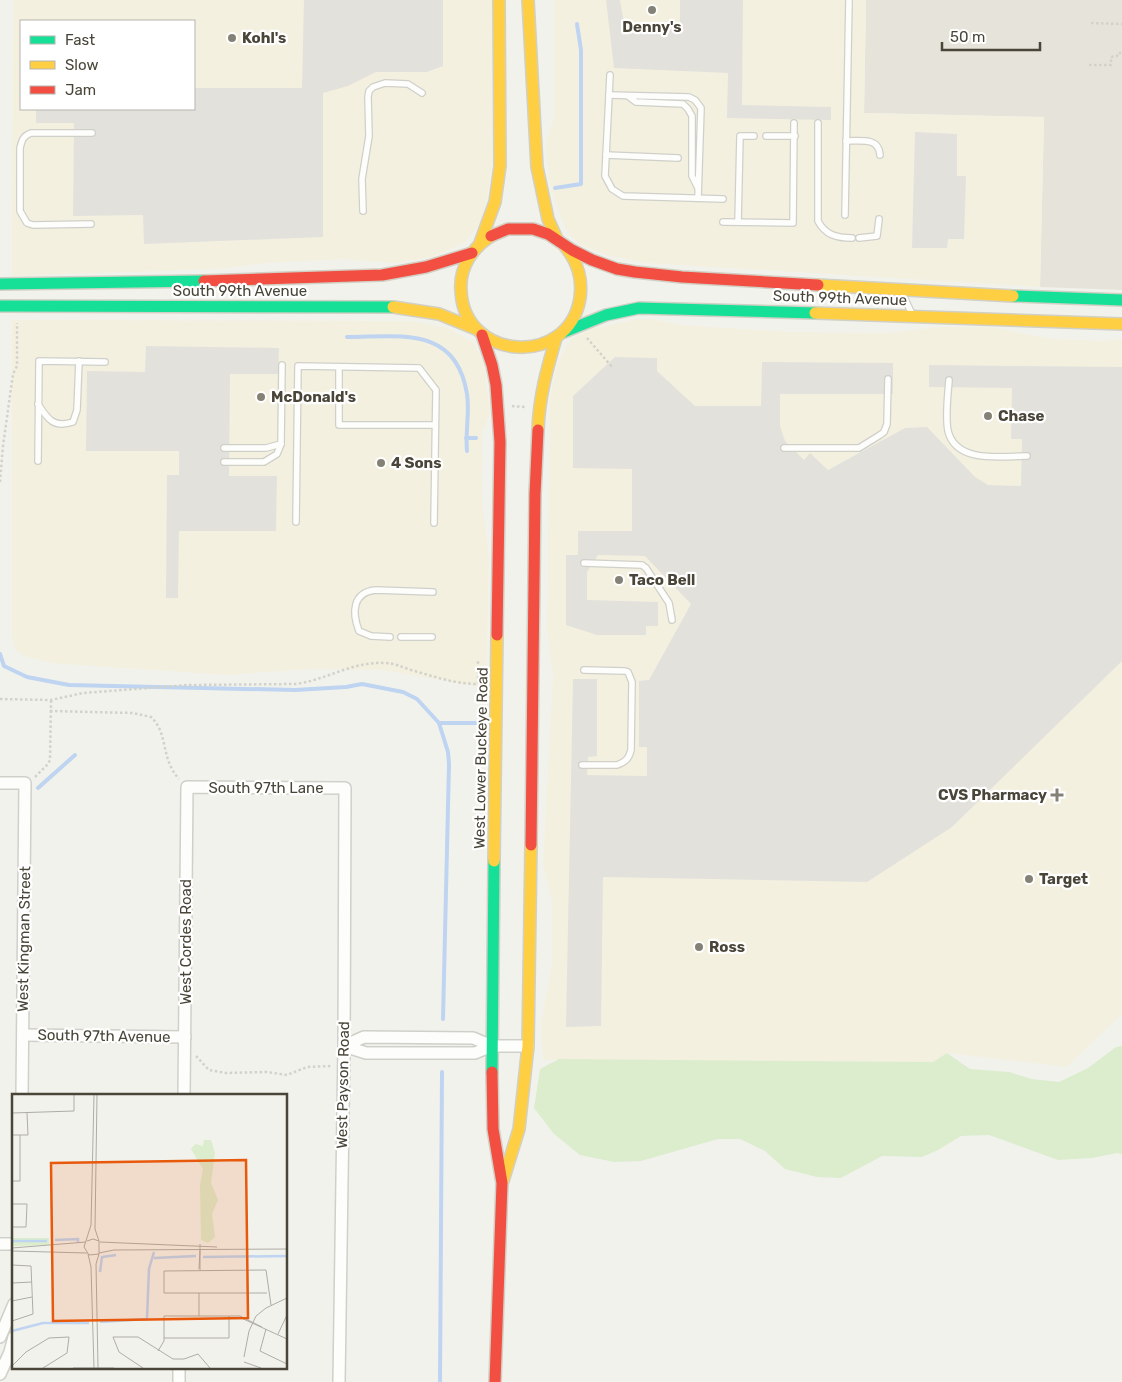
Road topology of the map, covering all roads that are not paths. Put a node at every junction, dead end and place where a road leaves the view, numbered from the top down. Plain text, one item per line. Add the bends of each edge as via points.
1 (499, 0) edge
2 (528, 0) edge
3 (849, 0) edge
4 (610, 75) dead end
5 (422, 93) dead end
6 (609, 95) junction
7 (627, 96) junction
8 (794, 123) dead end
9 (818, 123) dead end
10 (92, 133) dead end
11 (754, 136) dead end
12 (766, 136) dead end
13 (795, 136) junction
14 (846, 141) junction
15 (880, 155) dead end
16 (606, 156) junction
17 (678, 158) dead end
18 (698, 190) junction
19 (698, 198) junction
20 (723, 199) dead end
21 (363, 211) dead end
22 (845, 215) dead end
23 (879, 219) dead end
24 (723, 222) dead end
25 (738, 222) junction
26 (91, 224) dead end
27 (852, 238) dead end
28 (859, 238) dead end
29 (560, 242) junction
30 (480, 243) junction
31 (472, 253) junction
32 (0, 284) edge
33 (900, 290) junction
34 (1122, 300) edge
35 (0, 306) edge
36 (913, 316) junction
37 (1122, 324) edge
38 (479, 332) junction
39 (559, 336) junction
40 (79, 361) junction
41 (105, 362) dead end
42 (282, 365) dead end
43 (339, 367) junction
44 (888, 379) dead end
45 (949, 380) dead end
46 (38, 404) junction
47 (435, 425) junction
48 (281, 444) junction
49 (224, 448) dead end
50 (784, 448) dead end
51 (1027, 456) dead end
52 (38, 461) dead end
53 (224, 462) dead end
54 (296, 522) dead end
55 (434, 524) dead end
56 (584, 563) dead end
57 (433, 592) dead end
58 (672, 620) dead end
59 (390, 637) dead end
60 (401, 637) dead end
61 (432, 638) dead end
62 (584, 670) dead end
63 (582, 765) dead end
64 (0, 783) edge
65 (187, 788) joint
66 (345, 788) joint
67 (23, 1035) junction
68 (185, 1037) junction
69 (344, 1046) junction
70 (492, 1046) junction
71 (528, 1046) junction
72 (22, 1094) edge
73 (184, 1094) edge
74 (502, 1183) junction
75 (12, 1308) edge
76 (0, 1337) edge
77 (12, 1344) edge
78 (0, 1374) edge
79 (339, 1382) edge
80 (495, 1382) edge

1 - 30 main road via 500,166 495,202
2 - 29 main road via 537,167 548,219
3 - 14 lane
4 - 6 lane
5 - 21 lane via 408,84 379,84 369,91 369,136 362,179
6 - 7 lane
6 - 16 lane
7 - 18 lane via 636,102 682,104 688,109 693,131 692,176
7 - 18 lane via 689,96 695,100 701,108
8 - 13 lane
9 - 27 lane via 818,221 831,236
10 - 26 lane via 31,133 22,140 20,157 20,211 27,223
11 - 25 lane via 740,136
12 - 13 lane
13 - 25 lane via 793,223
14 - 15 lane via 876,143
14 - 22 lane
16 - 17 lane
16 - 19 lane via 605,176 612,189 623,196
18 - 19 lane
19 - 20 lane
23 - 28 lane via 877,236
24 - 25 lane
29 - 30 main road via 542,231 526,228 494,234
29 - 33 main road, South 99th Avenue via 585,257 642,273
29 - 39 main road via 574,258 582,290 572,321
30 - 31 main road
31 - 32 main road, South 99th Avenue via 426,268 382,275
31 - 38 main road via 462,274 461,298
33 - 34 main road, South 99th Avenue
33 - 36 lane
35 - 38 main road, South 99th Avenue via 399,307 439,314
36 - 37 main road, South 99th Avenue
36 - 39 main road, South 99th Avenue via 651,307 623,309 597,317
38 - 39 main road via 494,341 520,347 544,344
38 - 70 main road, West Lower Buckeye Road via 492,364 500,442
39 - 71 main road, West Lower Buckeye Road via 544,376 539,407
40 - 41 lane
40 - 46 lane via 39,361
40 - 46 lane via 74,422 62,425 48,419
42 - 48 lane
43 - 47 lane via 419,368 436,390
43 - 47 lane via 338,425
43 - 54 lane via 298,366
44 - 50 lane via 887,424 880,435 859,448
45 - 51 lane via 948,425 955,443 975,456
46 - 52 lane
47 - 55 lane
48 - 49 lane via 266,448
48 - 53 lane via 277,454 264,462
56 - 58 lane via 642,565 669,603
57 - 59 lane via 376,590 367,591 357,599 359,631 370,636
60 - 61 lane
62 - 63 lane via 625,671 631,676 632,750 629,759 617,765
64 - 67 street, West Kingman Street via 26,783
65 - 66 street, South 97th Lane
65 - 68 street, West Cordes Road
66 - 69 street, West Payson Road
67 - 68 street, South 97th Avenue
67 - 72 street, West Kingman Street
68 - 73 street, West Cordes Road
69 - 70 street via 366,1053 475,1052
69 - 79 street, West Payson Road
70 - 71 street
70 - 74 main road, West Lower Buckeye Road via 492,1129
71 - 74 main road, West Lower Buckeye Road via 519,1129
74 - 80 main road, West Lower Buckeye Road
75 - 76 street
77 - 78 street

